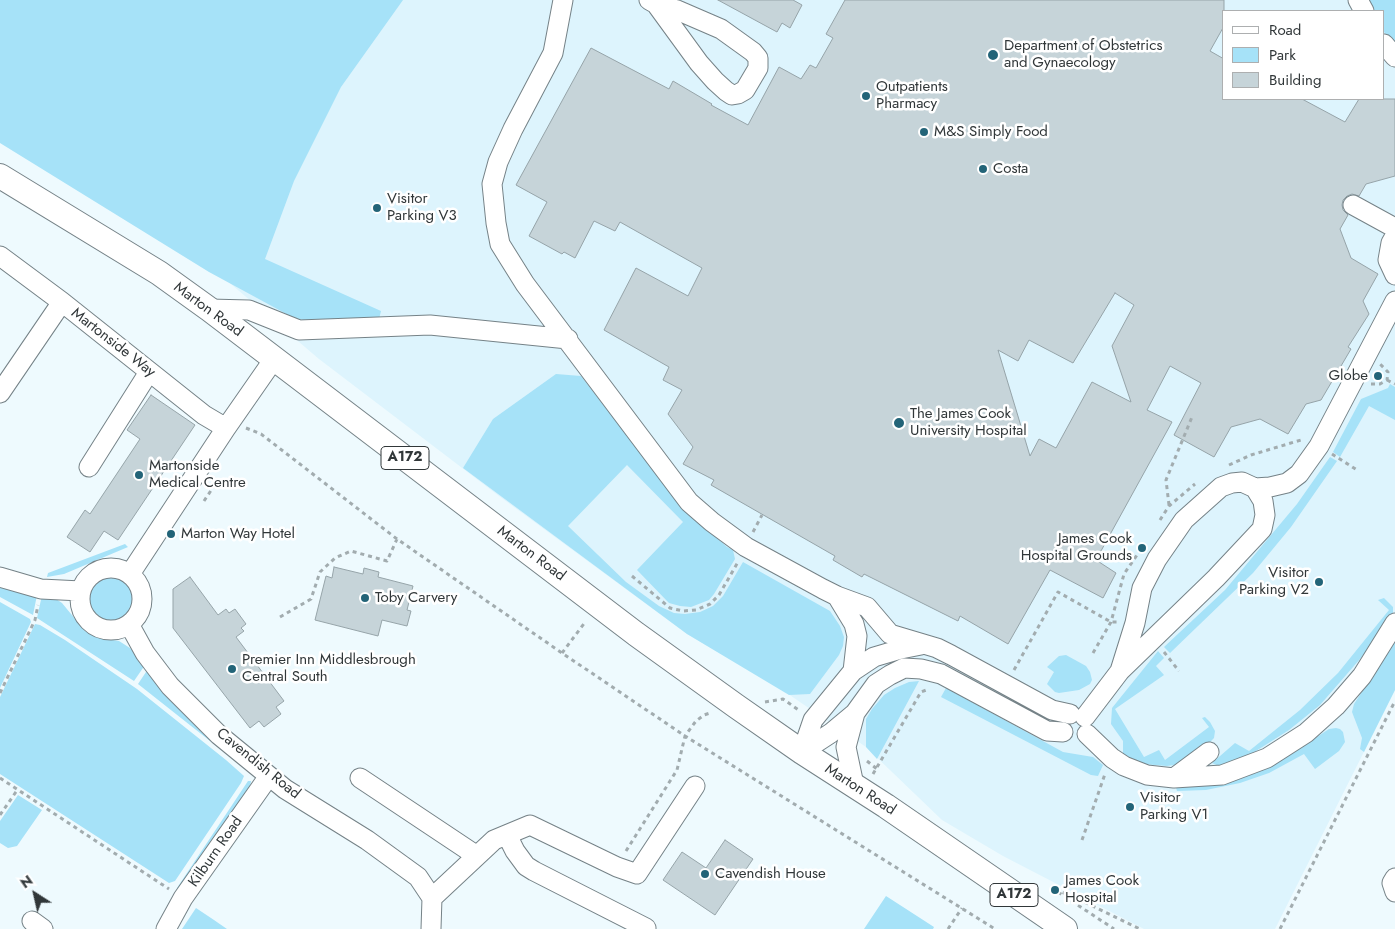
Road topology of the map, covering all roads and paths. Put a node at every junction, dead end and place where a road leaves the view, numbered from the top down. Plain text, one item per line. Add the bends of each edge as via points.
1 (564, 0) edge
2 (653, 2) edge
3 (1385, 45) edge
4 (1395, 57) edge
5 (0, 176) edge
6 (1353, 205) dead end
7 (1395, 228) edge
8 (1395, 236) edge
9 (0, 256) edge
10 (1395, 275) edge
11 (1395, 301) edge
12 (62, 302) junction
13 (209, 309) junction
14 (568, 339) junction
15 (274, 359) junction
16 (149, 372) junction
17 (1387, 380) dead end
18 (1395, 384) edge
19 (0, 393) edge
20 (1192, 417) dead end
21 (226, 428) junction
22 (1319, 446) junction
23 (1226, 466) dead end
24 (89, 467) dead end
25 (1357, 470) dead end
26 (216, 483) dead end
27 (1255, 488) junction
28 (204, 502) dead end
29 (1169, 506) dead end
30 (762, 515) dead end
31 (397, 538) junction
32 (746, 547) junction
33 (130, 574) junction
34 (632, 576) dead end
35 (0, 577) edge
36 (41, 588) junction
37 (80, 591) junction
38 (837, 596) junction
39 (598, 605) junction
40 (280, 617) dead end
41 (1395, 623) edge
42 (129, 624) junction
43 (922, 645) junction
44 (562, 653) junction
45 (1093, 653) dead end
46 (853, 671) junction
47 (1120, 671) junction
48 (941, 674) junction
49 (1012, 674) dead end
50 (0, 693) edge
51 (1395, 701) edge
52 (736, 706) junction
53 (855, 712) junction
54 (813, 720) junction
55 (1081, 722) junction
56 (685, 736) junction
57 (847, 744) junction
58 (802, 752) junction
59 (1209, 752) dead end
60 (1112, 758) junction
61 (876, 769) junction
62 (269, 776) junction
63 (0, 778) edge
64 (360, 778) dead end
65 (1174, 778) junction
66 (695, 786) dead end
67 (859, 788) junction
68 (18, 789) junction
69 (0, 816) edge
70 (507, 835) junction
71 (1082, 840) dead end
72 (476, 856) junction
73 (617, 867) junction
74 (1395, 878) edge
75 (1395, 892) edge
76 (183, 898) junction
77 (432, 898) junction
78 (962, 908) junction
79 (646, 928) edge
80 (166, 929) edge
81 (431, 929) edge
82 (948, 929) edge
83 (995, 929) edge
84 (1065, 929) edge
85 (1114, 929) edge
86 (1140, 929) edge
87 (1280, 929) edge

1 - 14 street via 553,53 513,129 492,184 500,244 525,284
2 - 2 street via 715,81 732,95 745,90 758,68 754,52 721,29
3 - 4 street
5 - 13 main road, Marton Road / A172
6 - 7 street
8 - 10 street via 1388,260
9 - 12 street, Martonside Way
11 - 22 street
12 - 16 street, Martonside Way
12 - 19 street
13 - 14 street via 249,310 299,330 430,325
13 - 15 main road, Marton Road / A172
14 - 32 street via 689,502
15 - 21 street
15 - 39 main road, Marton Road / A172
16 - 21 street, Martonside Way
16 - 24 street
17 - 18 path
20 - 29 path via 1166,480
21 - 31 path via 240,426 261,434
21 - 33 street
22 - 23 path via 1307,439 1251,454
22 - 25 path
22 - 27 street via 1299,474 1286,483
26 - 28 path
27 - 47 street via 1263,501 1265,516 1262,529
27 - 47 street via 1242,482 1221,487 1184,520 1156,559 1142,588
30 - 32 path
31 - 40 path via 387,560 351,551 335,558 320,572 311,599
31 - 44 path
32 - 34 path via 719,595 710,604 696,610 670,608
32 - 38 street
33 - 37 street via 121,569 101,569 92,574
33 - 42 street via 137,581 142,599 141,609
35 - 36 street
36 - 37 street
36 - 50 path via 35,620
37 - 42 street via 81,610 93,625 111,630
38 - 43 street via 867,607 890,634
38 - 46 street via 854,624 857,636
39 - 44 path
39 - 52 main road, Marton Road / A172
41 - 65 street via 1362,676 1306,733 1267,758 1222,775
42 - 62 street, Cavendish Road via 170,686 219,735
43 - 46 street via 874,657
43 - 55 street via 937,648 1052,710
44 - 56 path
45 - 49 path via 1110,622 1058,592
46 - 54 street
47 - 55 street
48 - 53 street via 904,668 876,684
48 - 55 street via 1047,731 1063,732 1072,740 1081,739
48 - 61 path via 935,688 921,692
51 - 87 path
52 - 54 path via 783,699
52 - 56 path via 704,715
52 - 58 main road, Marton Road / A172
53 - 57 street
53 - 58 street via 832,733
54 - 58 street
55 - 60 street
56 - 73 path via 677,770
56 - 78 path
57 - 61 path
57 - 67 street via 849,763
58 - 67 main road, Marton Road / A172
59 - 65 street
60 - 65 street via 1147,775
60 - 71 path
61 - 67 path
62 - 76 street, Kilburn Road
62 - 77 street, Cavendish Road via 418,877
63 - 68 path
64 - 72 street
66 - 73 street via 637,874
67 - 84 main road, Marton Road / A172
68 - 69 path
68 - 76 path
70 - 72 street via 494,840
70 - 73 street via 530,825
70 - 79 street via 526,866
72 - 77 street
74 - 75 street via 1392,883
76 - 80 street, Kilburn Road
77 - 81 street
78 - 82 path
78 - 83 path
85 - 86 path via 1055,890

